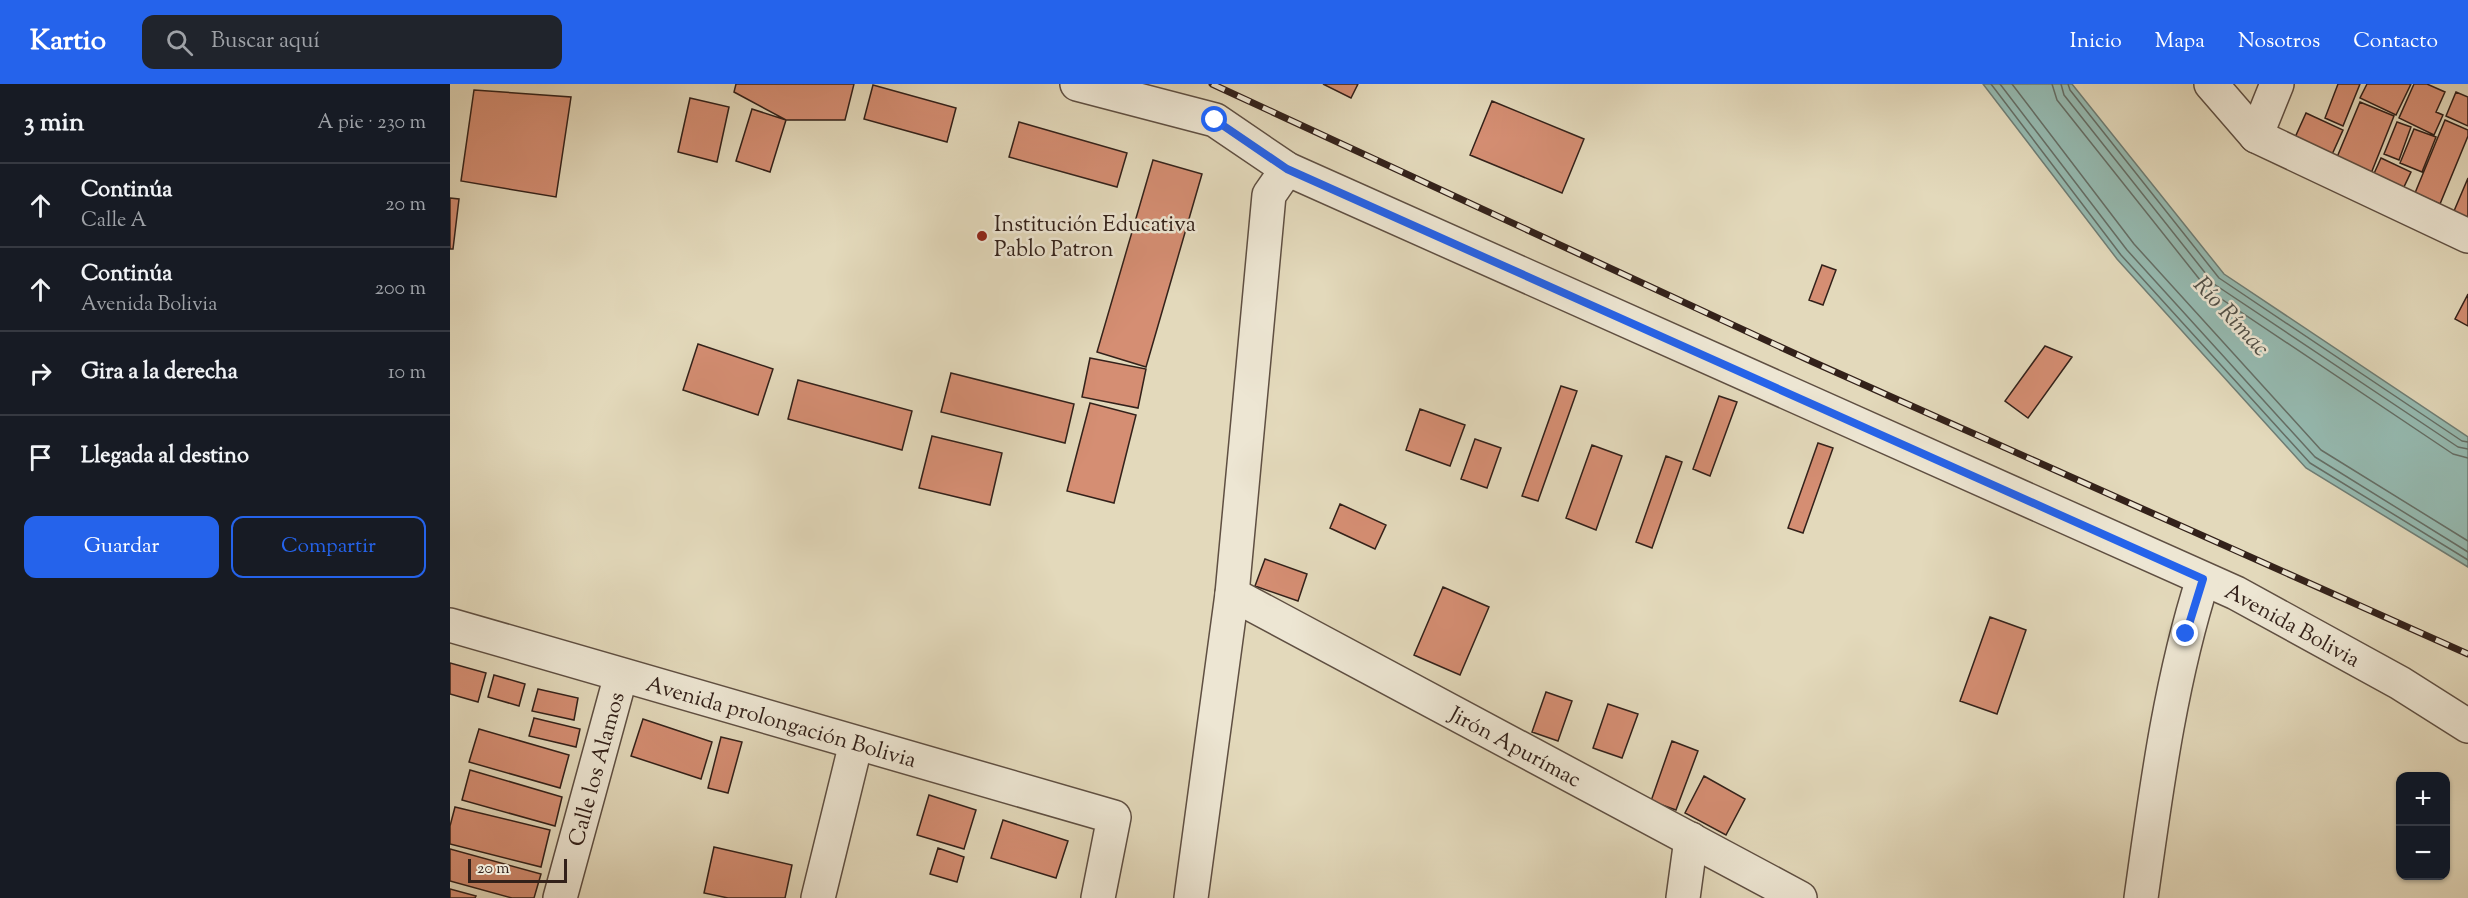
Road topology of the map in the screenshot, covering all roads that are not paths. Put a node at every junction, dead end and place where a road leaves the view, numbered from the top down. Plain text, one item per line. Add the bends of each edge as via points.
1 (1077, 84) edge
2 (2211, 84) edge
3 (2277, 84) edge
4 (2256, 136) junction
5 (1287, 169) junction
6 (2468, 236) edge
7 (2203, 579) junction
8 (1232, 594) junction
9 (450, 625) edge
10 (621, 675) junction
11 (2468, 726) edge
12 (856, 743) junction
13 (1691, 838) junction
14 (560, 898) edge
15 (818, 898) edge
16 (1098, 898) edge
17 (1191, 898) edge
18 (1683, 898) edge
19 (1800, 898) edge
20 (2140, 898) edge

1 - 5 street, Avenida Bolivia via 1215,120
2 - 4 street
3 - 4 street
4 - 6 street
5 - 7 street, Avenida Bolivia
5 - 8 street via 1269,195
7 - 11 street, Avenida Bolivia via 2236,593 2400,683
7 - 20 street via 2186,634
8 - 13 street, Jirón Apurímac
8 - 17 street
9 - 10 street, Avenida prolongación Bolivia
10 - 12 street, Avenida prolongación Bolivia
10 - 14 street, Calle los Alamos
12 - 15 street
12 - 16 street, Avenida prolongación Bolivia via 1114,817
13 - 18 street
13 - 19 street, Jirón Apurímac

